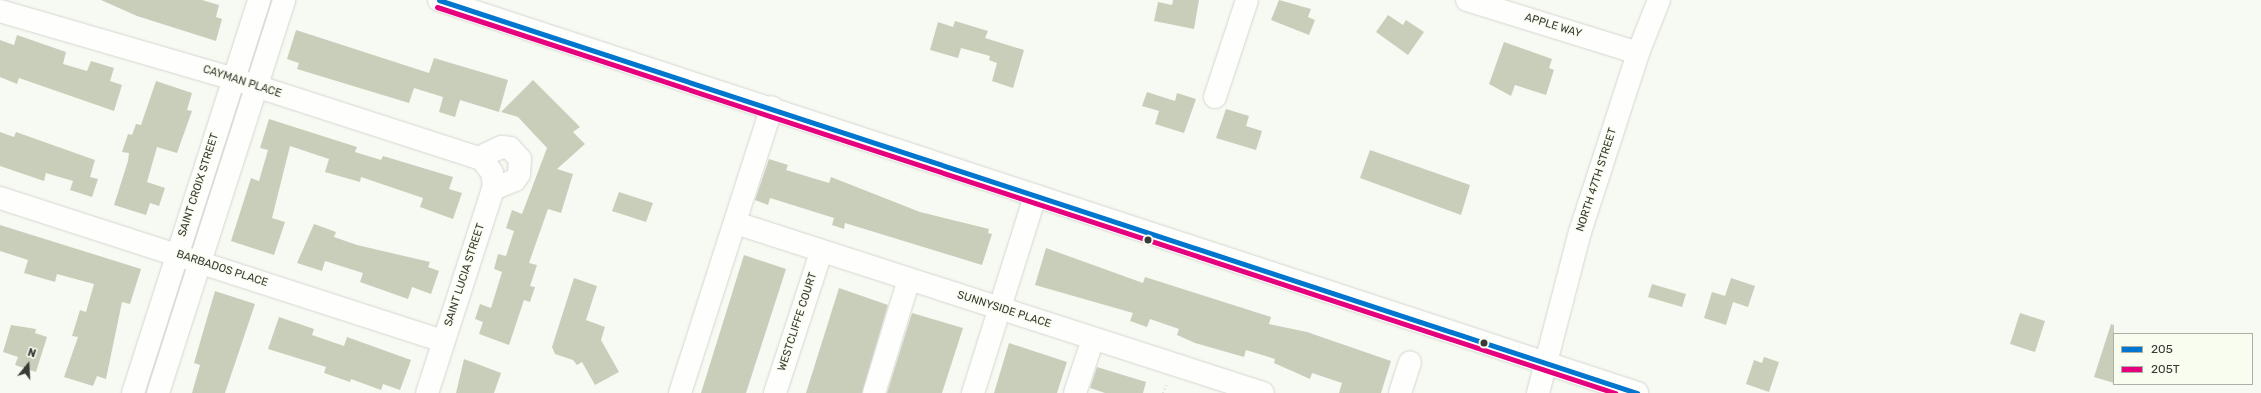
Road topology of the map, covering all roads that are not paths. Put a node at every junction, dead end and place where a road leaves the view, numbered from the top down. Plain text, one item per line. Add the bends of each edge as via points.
1 (259, 0) edge
2 (284, 0) edge
3 (440, 0) edge
4 (1247, 0) edge
5 (1467, 0) edge
6 (1659, 0) edge
7 (9, 8) edge
8 (1638, 53) junction
9 (234, 79) junction
10 (256, 86) junction
11 (1215, 97) dead end
12 (772, 107) junction
13 (480, 159) junction
14 (493, 189) junction
15 (1035, 196) junction
16 (0, 198) edge
17 (745, 226) dead end
18 (821, 252) junction
19 (176, 254) junction
20 (201, 262) junction
21 (909, 279) junction
22 (999, 310) junction
23 (1093, 339) junction
24 (443, 341) junction
25 (1546, 363) junction
26 (1410, 364) dead end
27 (133, 393) edge
28 (158, 393) edge
29 (427, 393) edge
30 (680, 393) edge
31 (775, 393) edge
32 (874, 393) edge
33 (973, 393) edge
34 (1075, 393) edge
35 (1263, 393) edge
36 (1400, 393) edge
37 (1538, 393) edge
38 (1637, 393) edge

1 - 9 street, SAINT CROIX STREET
2 - 10 street
3 - 12 street
4 - 11 street
5 - 8 street, APPLE WAY
6 - 8 street, NORTH 47TH STREET
7 - 9 street, CAYMAN PLACE
8 - 25 street, NORTH 47TH STREET via 1580,232
9 - 10 street, CAYMAN PLACE
9 - 19 street, SAINT CROIX STREET
10 - 13 street, CAYMAN PLACE
10 - 20 street
12 - 15 street
12 - 30 street
13 - 14 street, SAINT LUCIA STREET via 492,173
13 - 14 street via 502,147 510,148 520,159 519,174 515,180
14 - 24 street, SAINT LUCIA STREET
15 - 22 street
15 - 25 street
16 - 19 street, BARBADOS PLACE
17 - 18 street, SUNNYSIDE PLACE
18 - 21 street, SUNNYSIDE PLACE
18 - 31 street, WESTCLIFFE COURT
19 - 20 street, BARBADOS PLACE
19 - 27 street, SAINT CROIX STREET
20 - 24 street, BARBADOS PLACE
20 - 28 street
21 - 22 street, SUNNYSIDE PLACE
21 - 32 street
22 - 23 street, SUNNYSIDE PLACE
22 - 33 street
23 - 34 street
23 - 35 street, SUNNYSIDE PLACE
24 - 29 street, SAINT LUCIA STREET
25 - 37 street, NORTH 47TH STREET
25 - 38 street
26 - 36 street

